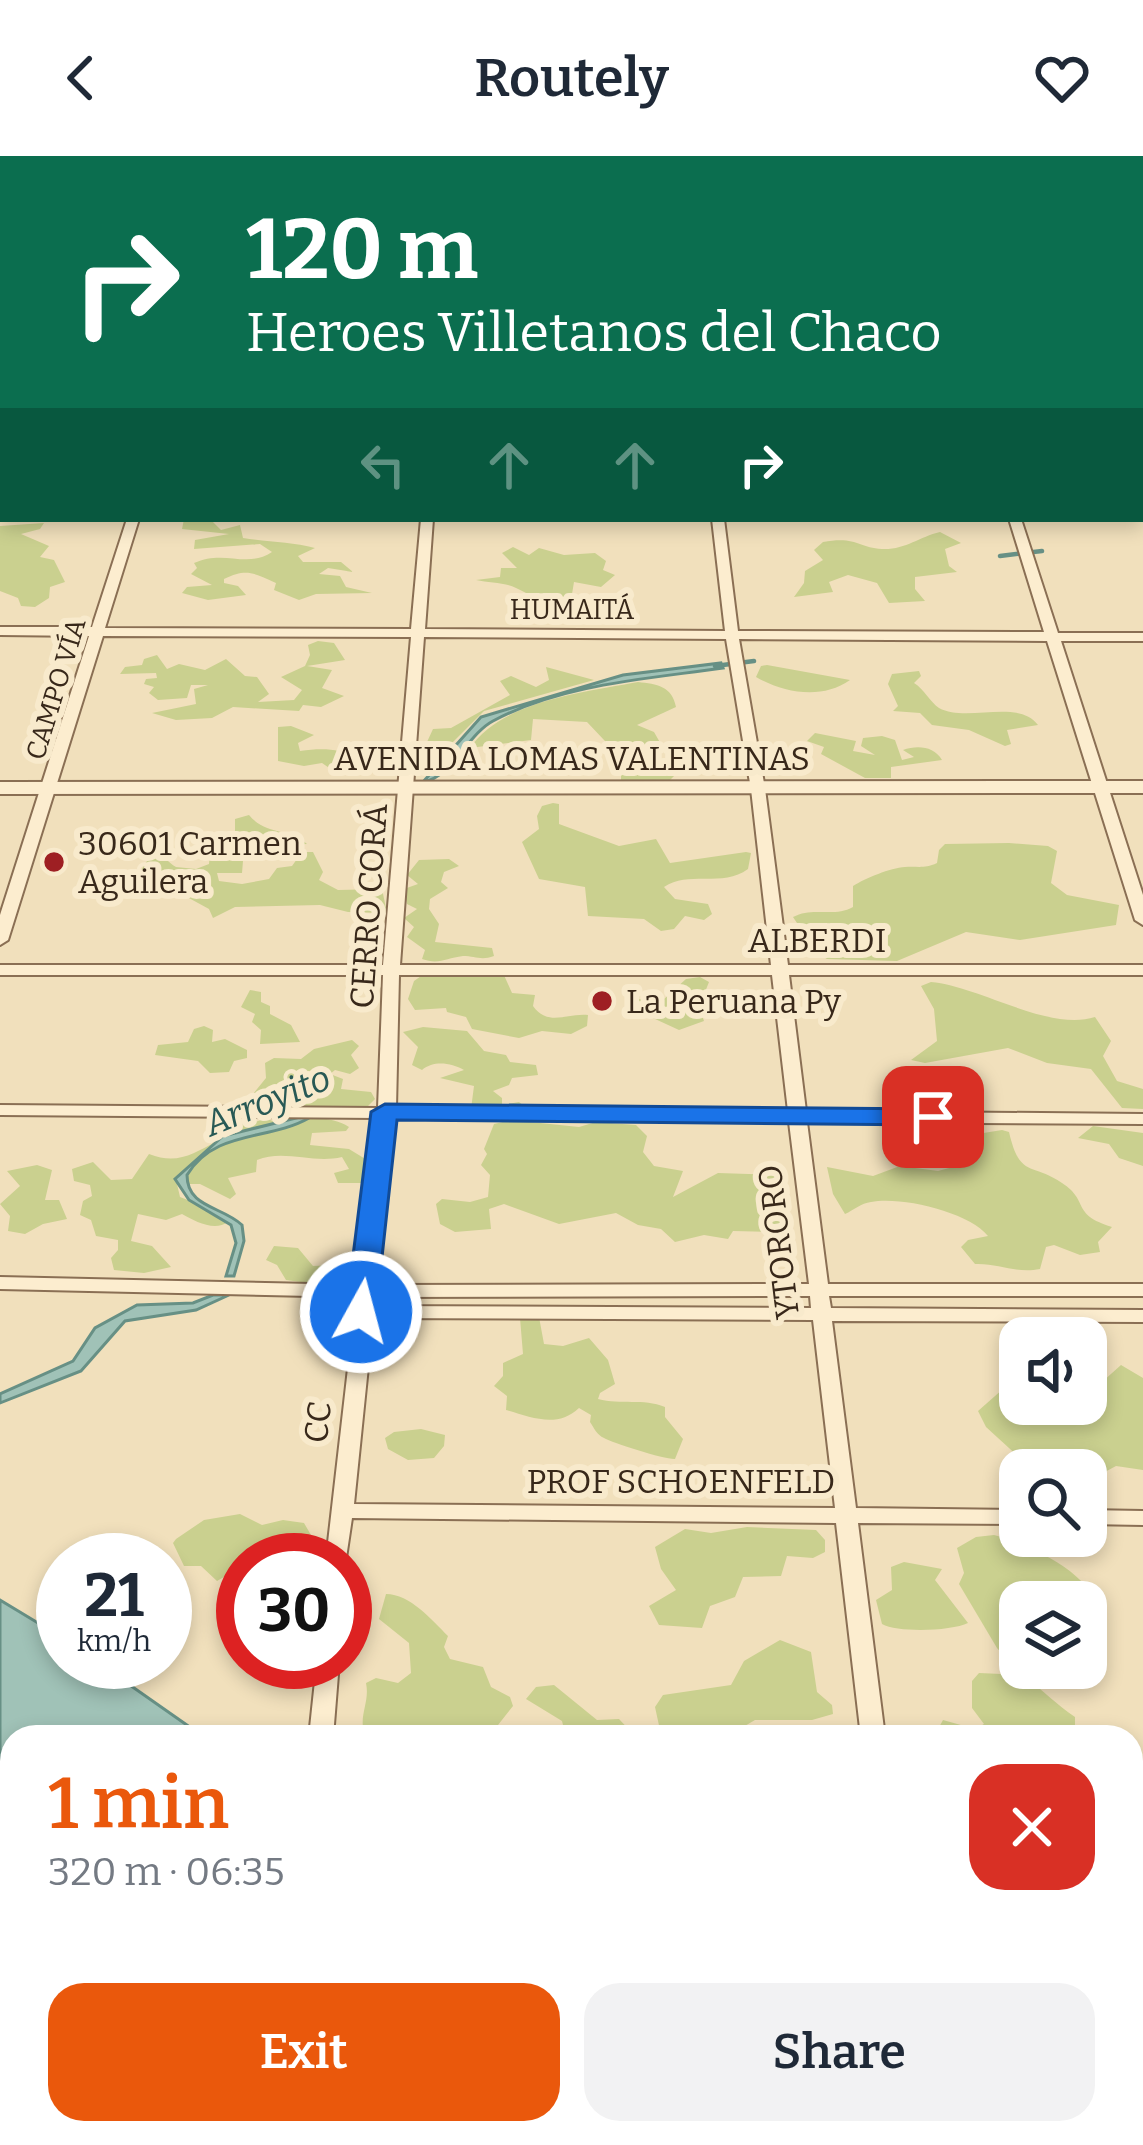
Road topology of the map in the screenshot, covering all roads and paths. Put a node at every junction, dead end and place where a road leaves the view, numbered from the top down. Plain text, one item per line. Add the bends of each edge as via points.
1 (133, 522) edge
2 (428, 522) edge
3 (718, 522) edge
4 (1016, 522) edge
5 (0, 631) edge
6 (418, 633) junction
7 (97, 634) junction
8 (733, 635) junction
9 (1052, 636) junction
10 (1143, 637) edge
11 (419, 787) junction
12 (1102, 787) junction
13 (1143, 787) edge
14 (0, 788) edge
15 (51, 788) junction
16 (758, 789) junction
17 (1143, 920) edge
18 (0, 940) edge
19 (0, 970) edge
20 (391, 970) junction
21 (778, 970) junction
22 (1143, 970) edge
23 (387, 1096) junction
24 (0, 1110) edge
25 (799, 1116) junction
26 (1143, 1119) edge
27 (0, 1283) edge
28 (818, 1287) junction
29 (1143, 1290) edge
30 (362, 1302) junction
31 (823, 1315) junction
32 (1143, 1316) edge
33 (342, 1511) junction
34 (846, 1515) junction
35 (999, 1517) edge
36 (1107, 1517) edge
37 (1143, 1518) edge
38 (340, 1533) edge
39 (325, 1689) edge
40 (321, 1725) edge
41 (872, 1725) edge

1 - 7 street, CAMPO VÍA
2 - 6 street, CERRO CORÁ
3 - 8 street, YTORORO
4 - 9 street
5 - 7 street, HUMAITÁ
6 - 7 street, HUMAITÁ
6 - 8 street, HUMAITÁ
6 - 11 street, CERRO CORÁ
7 - 15 street, CAMPO VÍA
8 - 9 street, HUMAITÁ
8 - 16 street, YTORORO
9 - 10 street, HUMAITÁ
9 - 12 street
11 - 15 street, AVENIDA LOMAS VALENTINAS
11 - 16 street, AVENIDA LOMAS VALENTINAS
11 - 20 street, CERRO CORÁ
12 - 13 street, AVENIDA LOMAS VALENTINAS
12 - 16 street, AVENIDA LOMAS VALENTINAS
12 - 17 street
14 - 15 street, AVENIDA LOMAS VALENTINAS
15 - 18 street, CAMPO VÍA
16 - 21 street, YTORORO
19 - 20 street, ALBERDI
20 - 21 street, ALBERDI
20 - 23 street, CERRO CORÁ
21 - 22 street, ALBERDI
21 - 25 street, YTORORO
23 - 24 street via 318,1111
23 - 25 street
23 - 30 street, CERRO CORÁ
25 - 26 street
25 - 28 street, YTORORO
27 - 30 street via 217,1285
28 - 29 street
28 - 30 street
28 - 31 street, YTORORO
30 - 31 street
30 - 33 street, CC
31 - 32 street
31 - 34 street, YTORORO
33 - 34 street, PROF SCHOENFELD
33 - 38 street, CC
34 - 35 street, PROF SCHOENFELD
34 - 41 street, YTORORO
36 - 37 street
39 - 40 street

